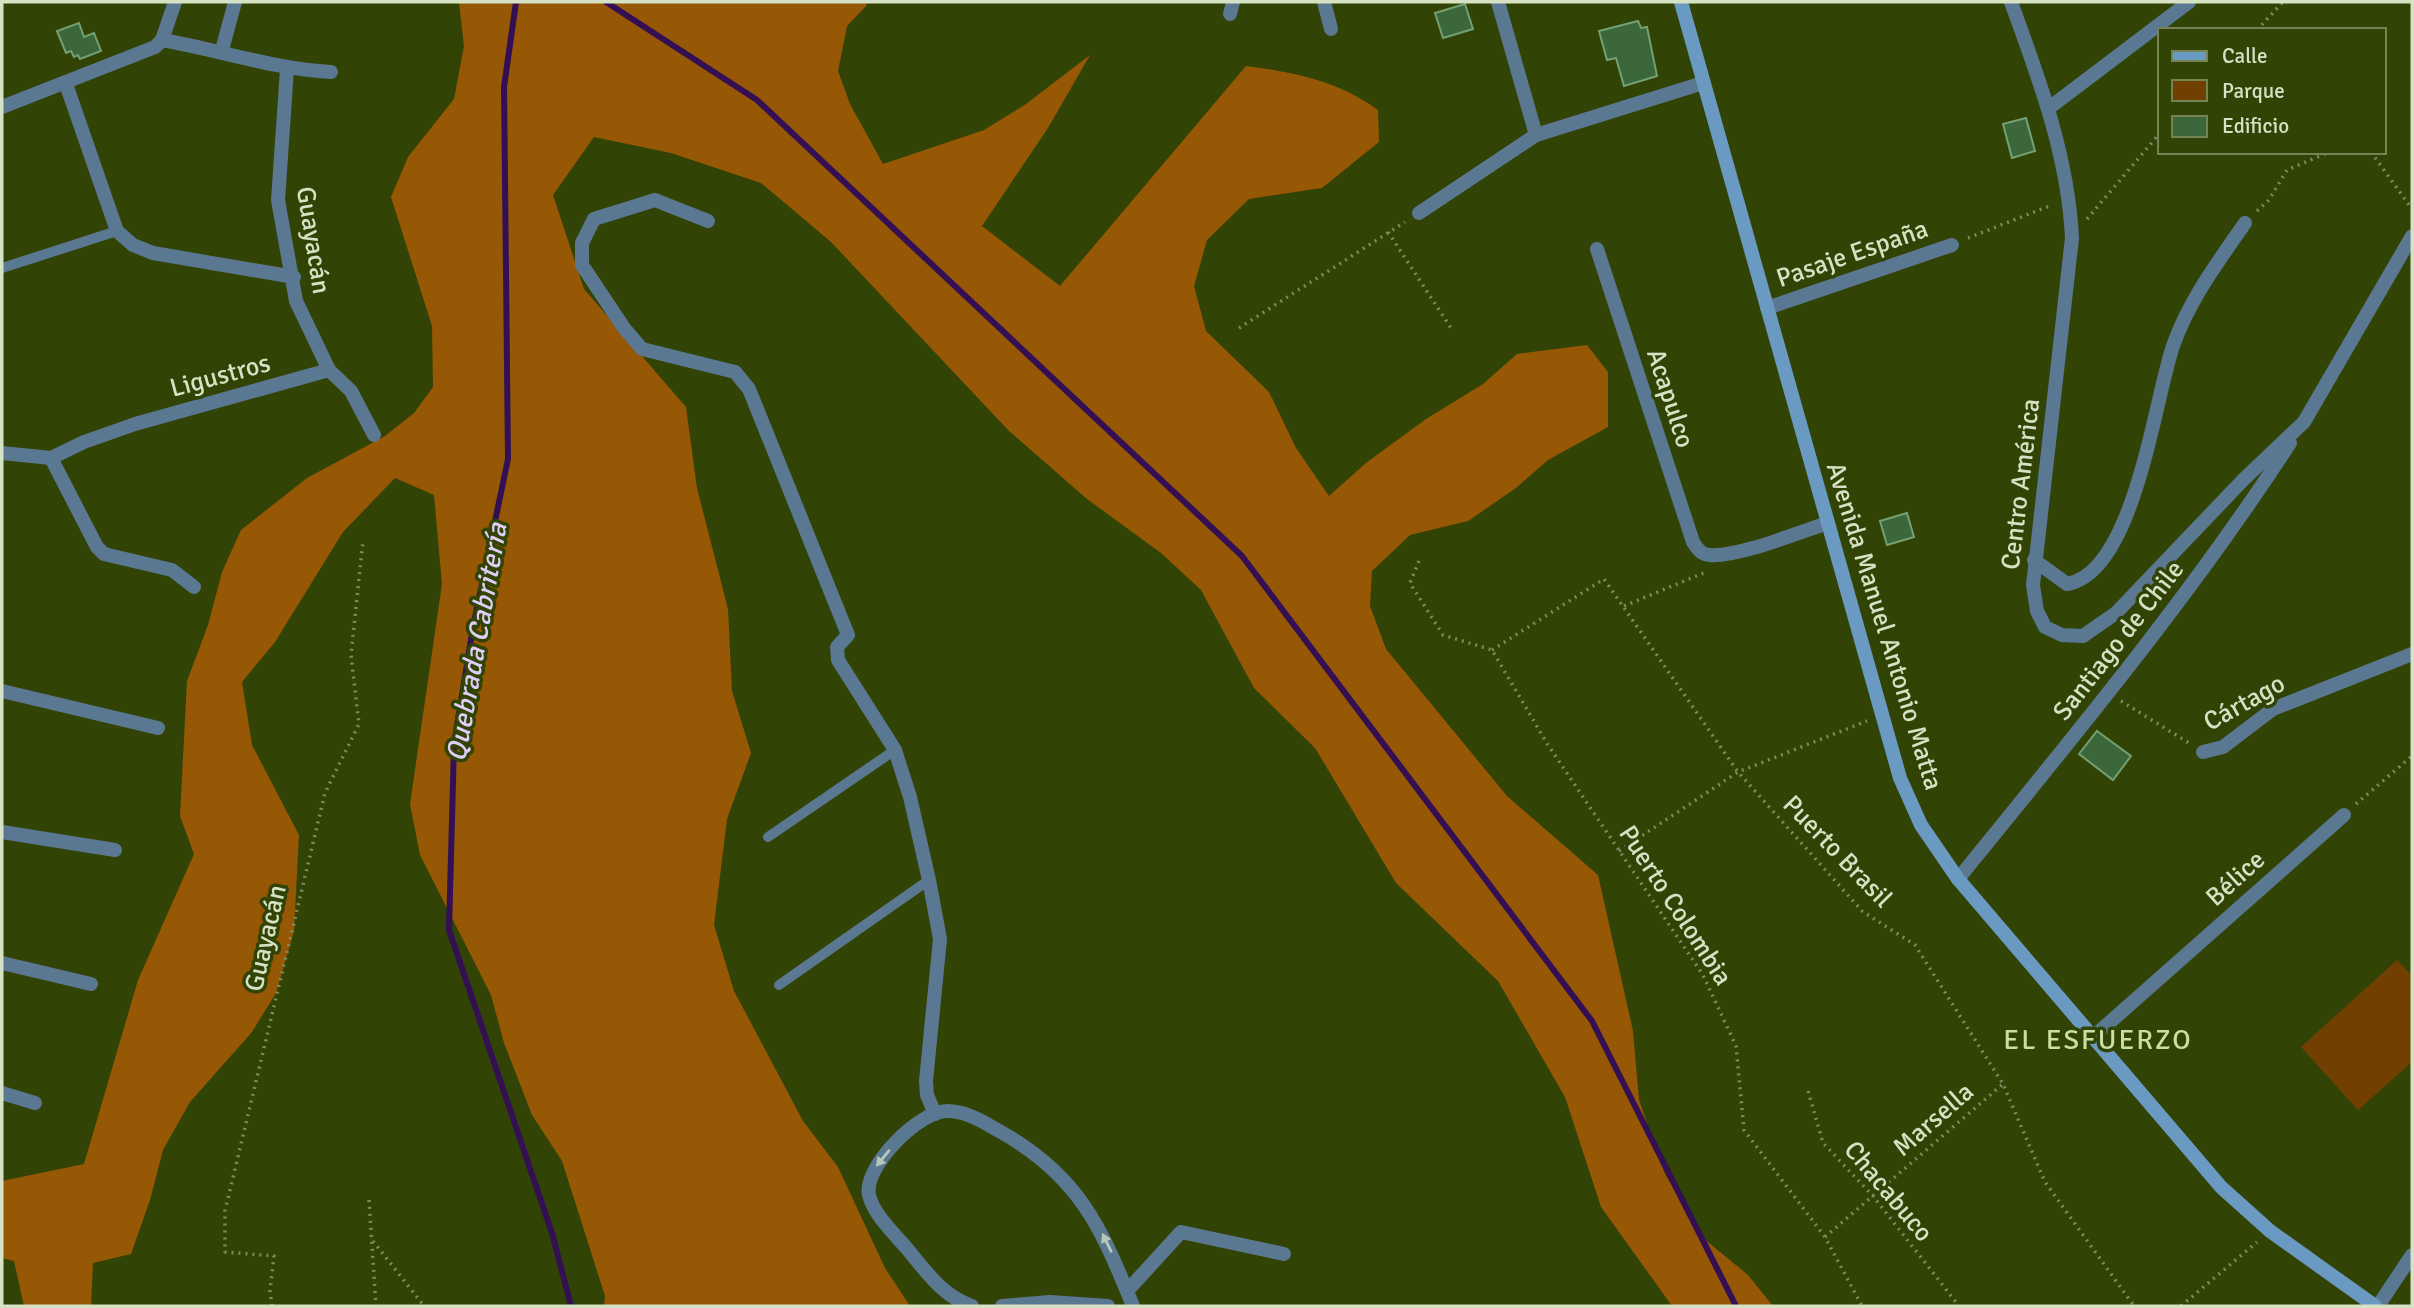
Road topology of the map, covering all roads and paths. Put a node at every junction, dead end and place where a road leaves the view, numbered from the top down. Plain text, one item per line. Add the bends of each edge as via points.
1 (175, 2) edge
2 (234, 2) edge
3 (1324, 2) edge
4 (1497, 2) edge
5 (1681, 2) edge
6 (2011, 2) edge
7 (2189, 2) edge
8 (2283, 2) edge
9 (2259, 28) edge
10 (1331, 29) dead end
11 (162, 40) junction
12 (222, 50) junction
13 (287, 69) junction
14 (331, 72) dead end
15 (1703, 83) junction
16 (66, 84) junction
17 (2, 107) edge
18 (2049, 108) junction
19 (1536, 135) junction
20 (2158, 135) edge
21 (2324, 154) edge
22 (2372, 154) edge
23 (2070, 197) junction
24 (2412, 209) edge
25 (1419, 213) joint
26 (708, 221) dead end
27 (2245, 223) joint
28 (117, 231) junction
29 (1388, 232) junction
30 (2412, 236) edge
31 (2072, 238) junction
32 (1952, 245) joint
33 (1597, 250) dead end
34 (2, 268) edge
35 (293, 277) junction
36 (1767, 308) junction
37 (1239, 328) dead end
38 (1451, 328) dead end
39 (329, 370) junction
40 (2304, 422) junction
41 (374, 435) dead end
42 (2, 453) edge
43 (51, 458) junction
44 (1828, 523) junction
45 (363, 541) dead end
46 (1707, 555) junction
47 (2034, 560) junction
48 (1419, 561) dead end
49 (194, 587) dead end
50 (1624, 606) junction
51 (1492, 650) junction
52 (2412, 654) edge
53 (2, 691) edge
54 (2108, 693) junction
55 (1883, 714) junction
56 (158, 728) dead end
57 (895, 750) junction
58 (2203, 752) joint
59 (2412, 756) edge
60 (1738, 772) junction
61 (2344, 815) joint
62 (2, 832) edge
63 (768, 837) dead end
64 (115, 850) dead end
65 (1619, 851) junction
66 (929, 880) junction
67 (1958, 880) junction
68 (2, 963) edge
69 (91, 984) dead end
70 (779, 985) dead end
71 (2092, 1038) junction
72 (2003, 1084) junction
73 (1808, 1091) dead end
74 (2, 1093) edge
75 (35, 1103) dead end
76 (935, 1114) junction
77 (1873, 1196) junction
78 (369, 1200) dead end
79 (2270, 1231) junction
80 (1825, 1237) junction
81 (372, 1240) junction
82 (1284, 1254) dead end
83 (2412, 1255) edge
84 (1127, 1292) junction
85 (272, 1306) edge
86 (376, 1306) edge
87 (424, 1306) edge
88 (972, 1306) edge
89 (1002, 1306) edge
90 (1108, 1306) edge
91 (1133, 1306) edge
92 (1862, 1306) edge
93 (1959, 1306) edge
94 (2134, 1306) edge
95 (2181, 1306) edge
96 (2376, 1306) edge

1 - 11 street
2 - 12 street
3 - 10 street
4 - 19 street
5 - 15 main road, Avenida Manuel Antonio Matta
6 - 18 street, Centro América
7 - 18 street
8 - 9 path
11 - 12 street
11 - 16 street
12 - 13 street
13 - 14 street
13 - 35 street, Guayacán via 278,200
15 - 19 street
15 - 36 main road, Avenida Manuel Antonio Matta
16 - 17 street
16 - 28 street
18 - 23 street, Centro América
19 - 25 street
20 - 31 path
21 - 27 path via 2287,170 2269,200
22 - 24 path
23 - 31 street, Centro América
23 - 32 path
25 - 29 path
26 - 57 street via 654,200 594,219 582,243 582,265 642,349 735,372 749,389 848,635 836,648 838,660
27 - 47 street via 2193,300 2173,346 2137,487 2102,562 2081,582 2067,584
28 - 34 lane
28 - 35 street via 133,245 153,253
29 - 37 path
29 - 38 path
30 - 40 street, Centro América
31 - 47 street, Centro América
32 - 36 street, Pasaje España
33 - 46 street, Acapulco via 1693,542
35 - 39 street, Guayacán via 296,301
36 - 44 main road, Avenida Manuel Antonio Matta
39 - 41 street via 351,391
39 - 43 street, Ligustros via 135,424
40 - 47 street, Centro América via 2116,613 2083,636 2062,635 2045,627 2037,611
40 - 54 street, Santiago de Chile via 2230,535
42 - 43 street
43 - 49 street via 104,554 172,570
44 - 46 street via 1734,552
44 - 55 main road, Avenida Manuel Antonio Matta
45 - 85 path, Guayacán via 351,655 359,724 325,793 225,1211 225,1252 274,1256
46 - 50 path via 1706,574
48 - 51 path via 1410,583 1443,635
50 - 51 path, Puerto Brasil via 1604,579
50 - 60 path, Puerto Brasil
51 - 65 path, Puerto Colombia
52 - 58 street, Cártago via 2273,709 2223,747
53 - 56 street
54 - 58 path, Cártago
54 - 67 street, Santiago de Chile
55 - 60 path, Puerto Brasil
55 - 67 main road, Avenida Manuel Antonio Matta via 1900,778 1921,825
57 - 63 lane
57 - 66 street via 911,797
59 - 61 path
60 - 65 path
60 - 72 path, Puerto Brasil via 1862,911 1915,945
61 - 71 street, Bélice
62 - 64 street
65 - 80 path, Puerto Colombia via 1703,975 1737,1046 1744,1130
66 - 70 lane
66 - 76 street via 940,939 926,1081
67 - 71 main road, Avenida Manuel Antonio Matta
68 - 69 street
71 - 79 main road, Avenida Manuel Antonio Matta via 2221,1187
72 - 77 path, Marsella
72 - 94 path, Puerto Brasil via 2045,1182
73 - 77 path, Chacabuco via 1823,1143
74 - 75 street
84 -> 76 street via 1084,1201 1063,1178 1041,1158 979,1120 946,1111
76 -> 88 street via 917,1123 876,1167 868,1183 869,1197 941,1289
77 - 80 path, Marsella
77 - 93 path, Chacabuco
78 - 81 path
79 - 95 path
79 - 96 main road, Avenida Manuel Antonio Matta
80 - 92 path, Puerto Colombia
81 - 86 path
81 - 87 path
82 - 84 street via 1181,1232
83 - 96 street
84 - 91 street
89 - 90 street via 1050,1302

